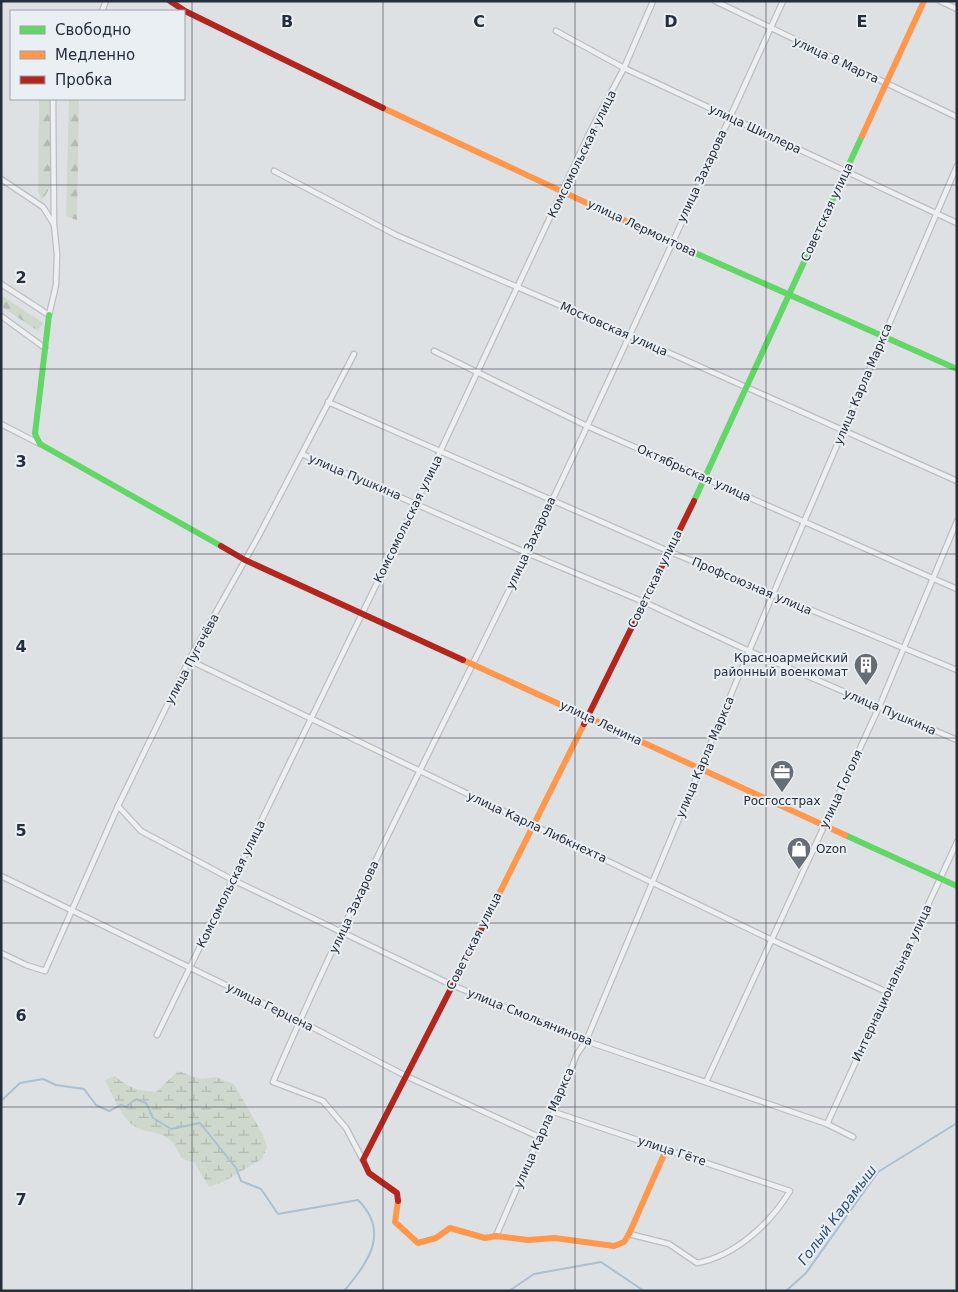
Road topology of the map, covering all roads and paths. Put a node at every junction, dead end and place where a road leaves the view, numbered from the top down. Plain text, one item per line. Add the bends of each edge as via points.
1 (170, 1) edge
2 (653, 1) edge
3 (715, 1) edge
4 (782, 1) edge
5 (924, 1) edge
6 (940, 1) edge
7 (957, 9) edge
8 (183, 10) edge
9 (185, 11) edge
10 (770, 28) junction
11 (556, 31) dead end
12 (624, 68) junction
13 (887, 84) junction
14 (53, 100) edge
15 (730, 117) junction
16 (957, 117) edge
17 (957, 166) edge
18 (274, 171) dead end
19 (847, 171) junction
20 (1, 180) edge
21 (563, 191) junction
22 (936, 213) junction
23 (957, 223) edge
24 (54, 224) junction
25 (671, 242) junction
26 (1, 284) edge
27 (518, 287) junction
28 (790, 293) junction
29 (49, 315) junction
30 (1, 316) edge
31 (628, 335) junction
32 (884, 337) junction
33 (45, 348) junction
34 (434, 351) dead end
35 (354, 354) dead end
36 (957, 369) edge
37 (478, 374) junction
38 (745, 388) junction
39 (328, 402) junction
40 (1, 424) edge
41 (589, 427) junction
42 (844, 431) junction
43 (40, 444) junction
44 (440, 452) junction
45 (302, 454) junction
46 (705, 478) junction
47 (957, 481) edge
48 (551, 500) junction
49 (416, 503) junction
50 (957, 520) edge
51 (805, 522) junction
52 (668, 551) junction
53 (527, 553) junction
54 (245, 560) junction
55 (933, 578) junction
56 (957, 590) edge
57 (772, 594) junction
58 (644, 602) junction
59 (363, 613) junction
60 (903, 648) junction
61 (749, 651) junction
62 (189, 660) junction
63 (473, 664) junction
64 (957, 670) edge
65 (879, 707) junction
66 (588, 717) junction
67 (310, 720) junction
68 (957, 740) edge
69 (700, 768) junction
70 (418, 771) junction
71 (118, 806) junction
72 (825, 824) junction
73 (534, 826) junction
74 (957, 842) edge
75 (1, 876) edge
76 (940, 878) junction
77 (233, 880) junction
78 (652, 882) junction
79 (957, 886) edge
80 (73, 911) junction
81 (342, 932) junction
82 (772, 940) junction
83 (1, 953) edge
84 (190, 967) junction
85 (452, 985) junction
86 (887, 992) junction
87 (300, 1020) junction
88 (157, 1035) dead end
89 (586, 1041) junction
90 (406, 1076) junction
91 (706, 1082) junction
92 (554, 1112) junction
93 (827, 1124) junction
94 (539, 1137) junction
95 (853, 1137) dead end
96 (666, 1150) junction
97 (364, 1160) junction
98 (629, 1234) junction
99 (496, 1236) junction

1 - 8 street, улица Лермонтова
2 - 12 street, Комсомольская улица
3 - 10 street, улица 8 Марта
4 - 10 street, улица Захарова
5 - 13 street, Советская улица
6 - 7 street
9 - 21 street, улица Лермонтова
10 - 13 street, улица 8 Марта
10 - 15 street, улица Захарова
11 - 12 street, улица Шиллера
12 - 15 street, улица Шиллера
12 - 21 street, Комсомольская улица
13 - 16 street, улица 8 Марта
13 - 19 street, Советская улица
14 - 24 street
15 - 19 street, улица Шиллера
15 - 25 street, улица Захарова
17 - 22 street, улица Карла Маркса
18 - 27 street, Московская улица via 396,235
19 - 22 street, улица Шиллера
19 - 28 street, Советская улица
20 - 24 street via 43,207
21 - 25 street, улица Лермонтова
21 - 27 street, Комсомольская улица
22 - 23 street, улица Шиллера
22 - 32 street, улица Карла Маркса
24 - 29 street via 56,285
25 - 28 street, улица Лермонтова
25 - 31 street, улица Захарова
26 - 29 street
27 - 31 street, Московская улица
27 - 37 street, Комсомольская улица
28 - 32 street, улица Лермонтова
28 - 38 street, Советская улица
29 - 33 street
30 - 33 street
31 - 38 street, Московская улица
31 - 41 street, улица Захарова
32 - 36 street, улица Лермонтова
32 - 42 street, улица Карла Маркса
33 - 43 street via 35,434
34 - 37 street, Октябрьская улица
35 - 39 street, улица Пугачёва
37 - 41 street, Октябрьская улица
37 - 44 street, Комсомольская улица
38 - 42 street, Московская улица
38 - 46 street, Советская улица
39 - 44 street, Профсоюзная улица
39 - 45 street, улица Пугачёва
40 - 43 street
41 - 46 street, Октябрьская улица
41 - 48 street, улица Захарова
42 - 47 street, Московская улица
42 - 51 street, улица Карла Маркса
43 - 54 street, улица Ленина
44 - 48 street, Профсоюзная улица
44 - 49 street, Комсомольская улица
45 - 49 street, улица Пушкина
45 - 54 street, улица Пугачёва
46 - 51 street, Октябрьская улица
46 - 52 street, Советская улица
48 - 52 street, Профсоюзная улица
48 - 53 street, улица Захарова
49 - 53 street, улица Пушкина
49 - 59 street, Комсомольская улица
50 - 55 street, улица Гоголя
51 - 55 street, Октябрьская улица
51 - 57 street, улица Карла Маркса
52 - 57 street, Профсоюзная улица
52 - 58 street, Советская улица
53 - 58 street, улица Пушкина
53 - 63 street, улица Захарова
54 - 59 street, улица Ленина
54 - 62 street, улица Пугачёва
55 - 56 street, Октябрьская улица
55 - 60 street, улица Гоголя
57 - 60 street, Профсоюзная улица
57 - 61 street, улица Карла Маркса
58 - 61 street, улица Пушкина
58 - 66 street, Советская улица
59 - 63 street, улица Ленина
59 - 67 street, Комсомольская улица
60 - 64 street, Профсоюзная улица
60 - 65 street, улица Гоголя
61 - 65 street, улица Пушкина
61 - 69 street, улица Карла Маркса
62 - 67 street, улица Карла Либкнехта
62 - 71 street, улица Пугачёва
63 - 66 street, улица Ленина
63 - 70 street, улица Захарова
65 - 68 street, улица Пушкина
65 - 72 street, улица Гоголя
66 - 69 street, улица Ленина
66 - 73 street, Советская улица
67 - 70 street, улица Карла Либкнехта
67 - 77 street, Комсомольская улица
69 - 72 street, улица Ленина
69 - 78 street, улица Карла Маркса
70 - 73 street, улица Карла Либкнехта
70 - 81 street, улица Захарова
71 - 77 street, улица Смольянинова via 141,831
71 - 80 street, улица Пугачёва
72 - 76 street, улица Ленина
72 - 82 street, улица Гоголя
73 - 78 street, улица Карла Либкнехта
73 - 85 street, Советская улица
74 - 76 street, Интернациональная улица
75 - 80 street, улица Герцена
76 - 79 street, улица Ленина
76 - 86 street, Интернациональная улица
77 - 81 street, улица Смольянинова
77 - 84 street, Комсомольская улица
78 - 82 street, улица Карла Либкнехта
78 - 89 street, улица Карла Маркса
80 - 83 street, улица Пугачёва via 45,971 26,966
80 - 84 street, улица Герцена
81 - 85 street, улица Смольянинова
81 - 87 street, улица Захарова
82 - 86 street, улица Карла Либкнехта
82 - 91 street, улица Гоголя
84 - 87 street, улица Герцена
84 - 88 street, Комсомольская улица
85 - 89 street, улица Смольянинова
85 - 90 street, Советская улица
86 - 93 street, Интернациональная улица
87 - 90 street, улица Герцена
87 - 97 street, улица Захарова via 273,1082 323,1101 346,1128
89 - 91 street, улица Смольянинова
89 - 92 street, улица Карла Маркса via 577,1054
90 - 94 street, улица Герцена
90 - 97 street, Советская улица
91 - 93 street, улица Смольянинова
92 - 94 street, улица Карла Маркса
92 - 96 street, улица Гёте
93 - 95 street, улица Смольянинова
94 - 99 street, улица Карла Маркса
96 - 98 street
96 - 98 street, улица Гёте via 790,1191 756,1232 715,1260 697,1262 669,1244
97 - 99 street via 368,1173 397,1193 395,1222 418,1243 436,1238 450,1228 478,1237
98 - 99 street via 624,1242 614,1246 555,1238 528,1240

